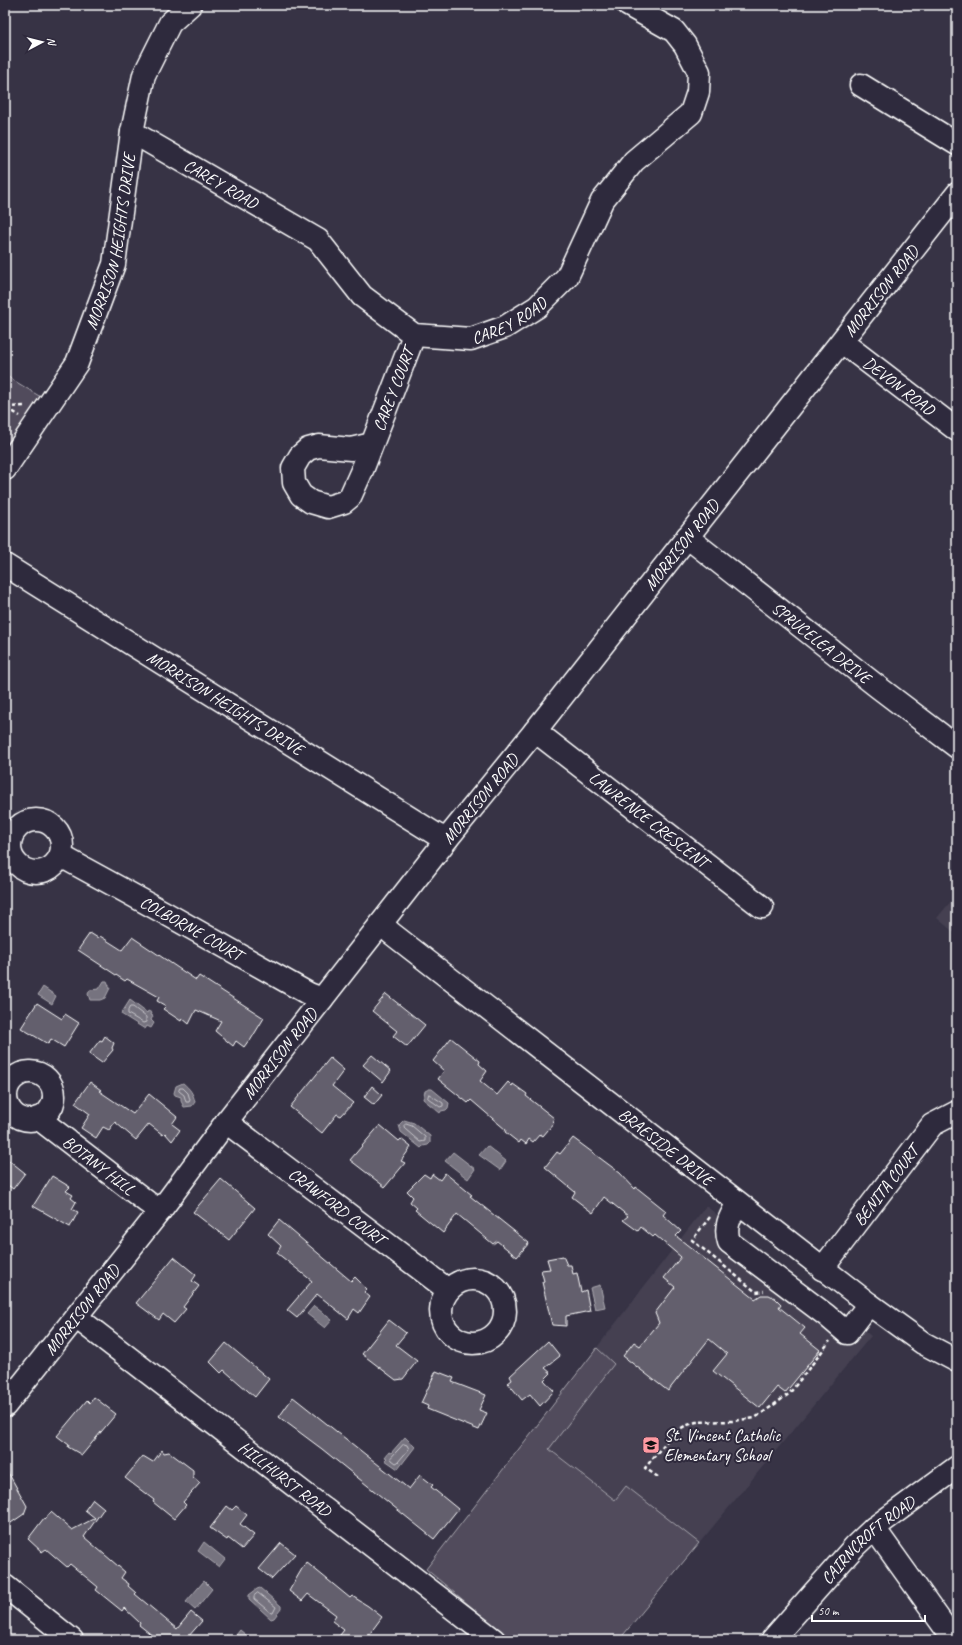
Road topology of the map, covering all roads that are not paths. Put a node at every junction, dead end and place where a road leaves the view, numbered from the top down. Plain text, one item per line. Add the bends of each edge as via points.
1 (190, 5) edge
2 (628, 5) edge
3 (861, 85) dead end
4 (132, 132) junction
5 (957, 144) edge
6 (957, 194) edge
7 (414, 335) junction
8 (842, 342) junction
9 (957, 430) edge
10 (372, 444) dead end
11 (5, 469) edge
12 (687, 537) junction
13 (5, 565) edge
14 (535, 731) junction
15 (957, 747) edge
16 (447, 839) junction
17 (61, 856) dead end
18 (762, 908) dead end
19 (382, 924) junction
20 (322, 999) junction
21 (957, 1112) edge
22 (38, 1118) dead end
23 (226, 1122) junction
24 (738, 1203) junction
25 (160, 1211) junction
26 (822, 1269) junction
27 (448, 1290) dead end
28 (869, 1304) junction
29 (76, 1318) junction
30 (957, 1362) edge
31 (5, 1406) edge
32 (957, 1467) edge
33 (874, 1528) junction
34 (5, 1586) edge
35 (72, 1640) edge
36 (494, 1640) edge
37 (772, 1640) edge
38 (954, 1640) edge

1 - 4 street, MORRISON HEIGHTS DRIVE via 170,23 144,75
2 - 7 street, CAREY ROAD via 674,32 685,45 699,72 698,92 691,113 634,160 602,201 567,277 537,307 505,327 471,339
3 - 5 street
4 - 7 street, CAREY ROAD via 318,240 362,296
4 - 11 street, MORRISON HEIGHTS DRIVE via 112,272 77,363
6 - 8 street, MORRISON ROAD
7 - 10 street, CAREY COURT
8 - 9 street, DEVON ROAD
8 - 12 street, MORRISON ROAD
12 - 14 street, MORRISON ROAD
12 - 15 street, SPRUCELEA DRIVE
13 - 16 street, MORRISON HEIGHTS DRIVE via 433,833
14 - 16 street, MORRISON ROAD
14 - 18 street, LAWRENCE CRESCENT
16 - 19 street, MORRISON ROAD
17 - 20 street, COLBORNE COURT
19 - 20 street, MORRISON ROAD
19 - 24 street, BRAESIDE DRIVE
20 - 23 street, MORRISON ROAD
21 - 26 street, BENITA COURT via 932,1125
22 - 25 street, BOTANY HILL
23 - 25 street, MORRISON ROAD
23 - 27 street, CRAWFORD COURT
24 - 26 street, BRAESIDE DRIVE
24 - 28 street via 727,1222 727,1236 730,1242 836,1325 847,1333
25 - 29 street, MORRISON ROAD
26 - 28 street, BRAESIDE DRIVE
28 - 30 street, BRAESIDE DRIVE via 922,1343
29 - 31 street, MORRISON ROAD
29 - 36 street, HILLHURST ROAD
32 - 33 street, CAIRNCROFT ROAD
33 - 37 street, CAIRNCROFT ROAD
33 - 38 street
34 - 35 street

